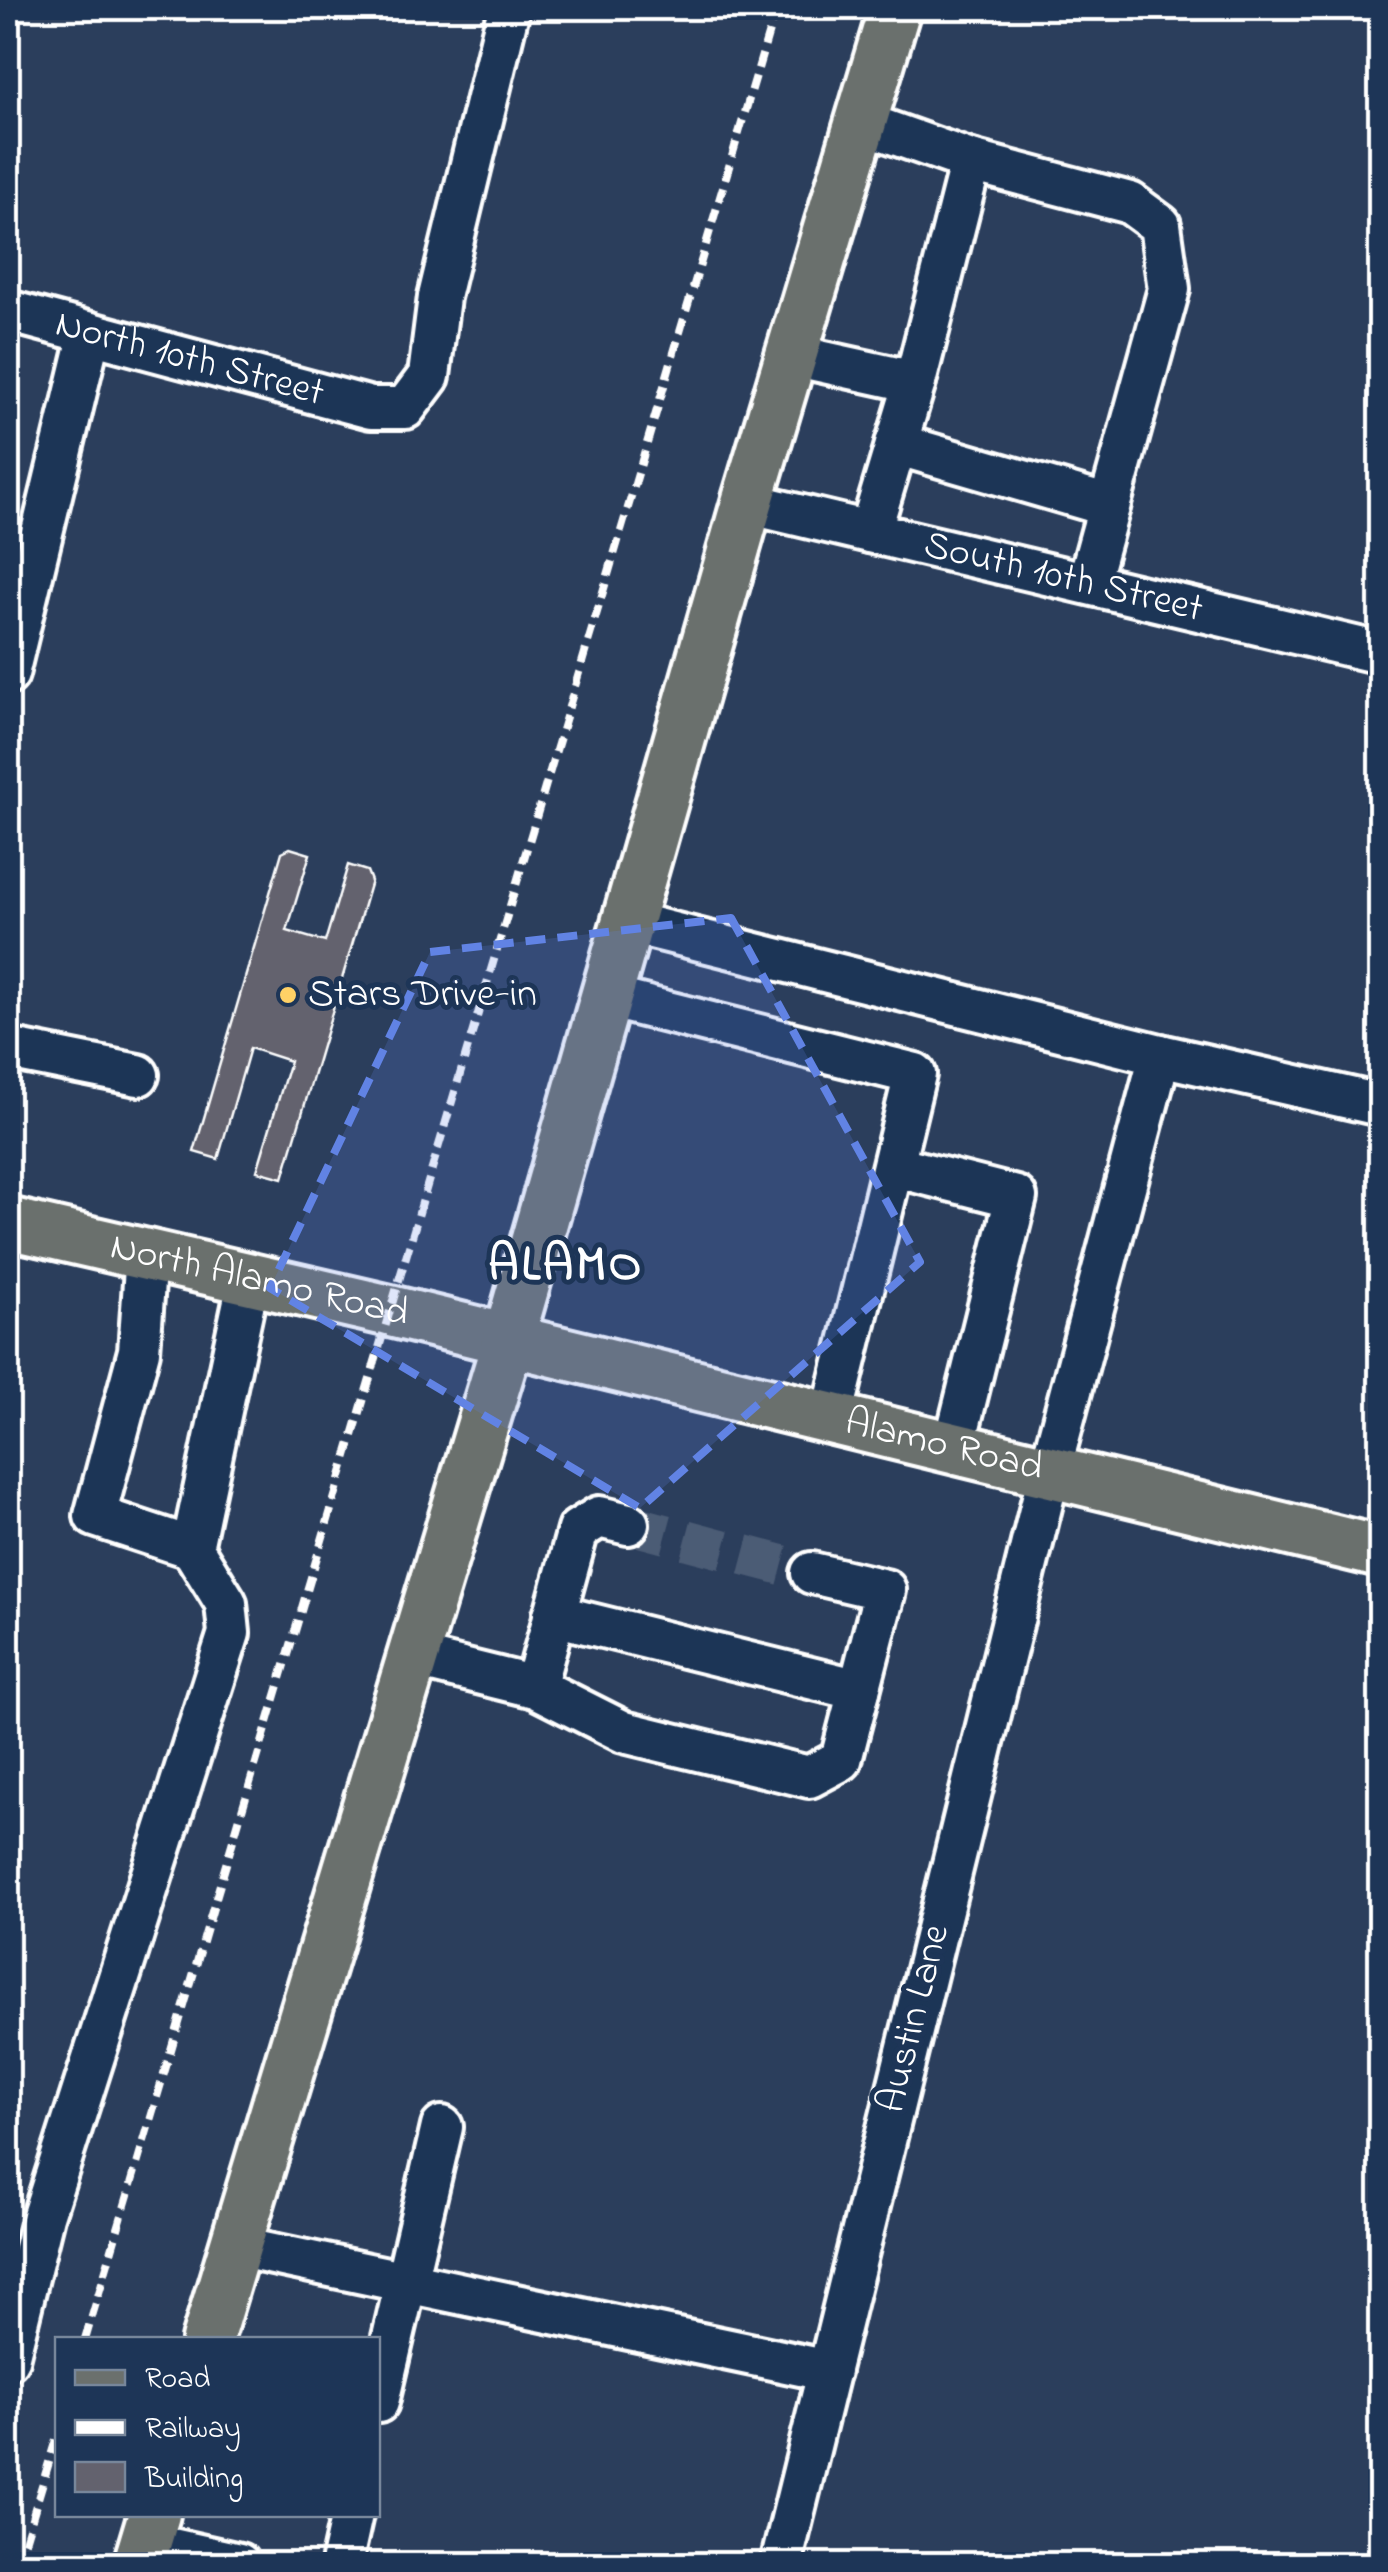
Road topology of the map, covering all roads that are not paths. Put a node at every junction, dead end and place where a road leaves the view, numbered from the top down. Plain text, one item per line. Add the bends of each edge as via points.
1 (508, 8) edge
2 (895, 8) edge
3 (861, 122) junction
4 (971, 161) junction
5 (8, 311) edge
6 (90, 333) junction
7 (792, 355) junction
8 (915, 382) junction
9 (896, 444) junction
10 (748, 503) junction
11 (1110, 506) junction
12 (870, 532) junction
13 (1088, 584) junction
14 (1380, 653) edge
15 (8, 674) edge
16 (628, 922) junction
17 (606, 997) junction
18 (8, 1049) edge
19 (1160, 1055) junction
20 (138, 1075) dead end
21 (1380, 1105) edge
22 (894, 1166) junction
23 (8, 1223) edge
24 (146, 1254) junction
25 (248, 1278) junction
26 (508, 1341) junction
27 (831, 1420) junction
28 (953, 1450) junction
29 (1049, 1474) junction
30 (628, 1524) tunnel mouth
31 (192, 1548) junction
32 (1380, 1552) edge
33 (812, 1573) tunnel mouth
34 (554, 1615) junction
35 (414, 1657) junction
36 (535, 1687) junction
37 (860, 1690) junction
38 (442, 2126) dead end
39 (236, 2246) junction
40 (405, 2282) junction
41 (208, 2337) edge
42 (8, 2360) edge
43 (829, 2370) junction
44 (380, 2393) edge
45 (351, 2517) edge
46 (146, 2541) edge
47 (239, 2564) edge
48 (340, 2564) edge
49 (781, 2564) edge

1 - 6 street, North 10th Street via 439,297 428,376 405,408 371,408
2 - 3 main road
3 - 4 street
3 - 7 main road
4 - 8 street
4 - 11 street via 1130,202 1160,225 1169,289
5 - 6 street, North 10th Street
6 - 15 street
7 - 8 street
7 - 10 main road
8 - 9 street
9 - 11 street
9 - 12 street
10 - 12 street, South 10th Street
10 - 16 main road
11 - 13 street
12 - 13 street, South 10th Street
13 - 14 street, South 10th Street
16 - 17 main road
16 - 19 street
17 - 22 street via 916,1074
17 - 26 main road
18 - 20 street
19 - 21 street
19 - 29 street, Austin Lane
22 - 27 street
22 - 28 street via 1016,1197
23 - 24 main road, North Alamo Road
24 - 25 main road, North Alamo Road
24 - 31 street via 139,1351 95,1516
25 - 26 main road, North Alamo Road
25 - 31 street
26 - 27 main road, Alamo Road
26 - 35 main road
27 - 28 main road, Alamo Road
28 - 29 main road, Alamo Road
29 - 32 main road, Alamo Road
29 - 43 street, Austin Lane
30 - 34 street via 599,1517 578,1530
31 - 42 street via 226,1604 229,1633 43,2216
33 - 37 street via 885,1590
34 - 36 street
34 - 37 street
35 - 36 street
35 - 39 main road
36 - 37 street via 624,1732 808,1776 841,1760
38 - 40 street
39 - 40 street
39 - 41 main road
40 - 43 street
40 - 44 street
43 - 49 street, Austin Lane
45 - 48 street
46 - 47 street

